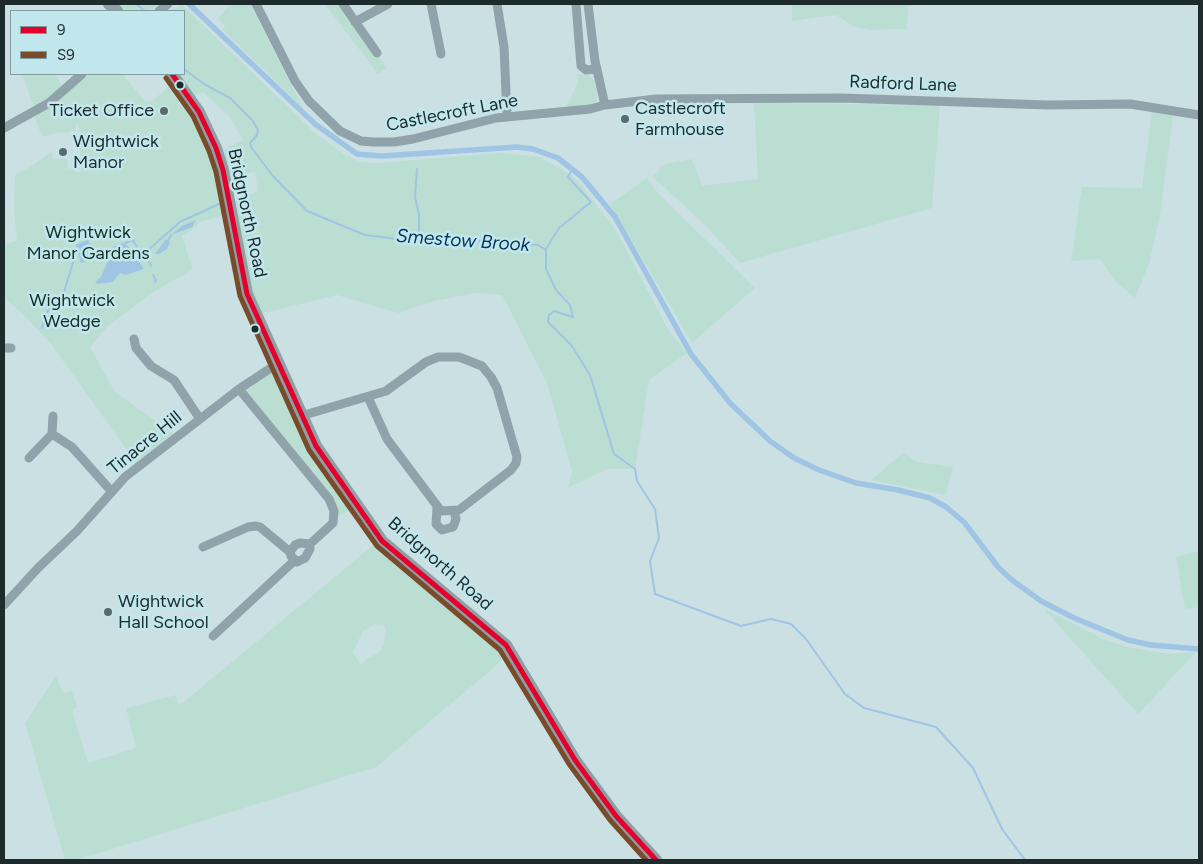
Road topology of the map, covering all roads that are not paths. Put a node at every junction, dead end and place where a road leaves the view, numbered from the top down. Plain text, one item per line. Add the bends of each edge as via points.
1 (256, 4) edge
2 (342, 4) edge
3 (388, 4) edge
4 (431, 4) edge
5 (497, 4) edge
6 (576, 4) edge
7 (588, 4) edge
8 (355, 22) junction
9 (377, 53) dead end
10 (441, 54) dead end
11 (596, 69) junction
12 (81, 75) edge
13 (173, 75) edge
14 (605, 105) junction
15 (1199, 115) edge
16 (507, 117) junction
17 (4, 128) edge
18 (133, 346) dead end
19 (277, 364) junction
20 (239, 390) junction
21 (368, 396) junction
22 (53, 416) dead end
23 (301, 416) junction
24 (200, 419) junction
25 (52, 434) junction
26 (29, 458) dead end
27 (112, 492) junction
28 (437, 508) junction
29 (454, 511) junction
30 (310, 544) junction
31 (203, 547) dead end
32 (292, 557) junction
33 (4, 605) edge
34 (212, 636) dead end
35 (656, 860) edge

1 - 16 street, Castlecroft Lane via 295,81 309,101 336,128 352,137 394,142
2 - 8 street
3 - 8 street
4 - 10 street
5 - 16 street via 504,47
6 - 11 street via 581,66 586,70
7 - 11 street
8 - 9 street
11 - 14 street
12 - 17 street via 49,103
13 - 19 highway, Bridgnorth Road via 199,112 216,148 247,294
14 - 15 street, Radford Lane via 656,99 842,98 1048,105 1130,104
14 - 16 street, Castlecroft Lane via 590,110
18 - 24 street via 151,366 174,380
19 - 20 street, Tinacre Hill
19 - 23 highway, Bridgnorth Road
20 - 24 street, Tinacre Hill
20 - 30 street via 329,499 334,511 333,523
21 - 23 street
21 - 28 street via 386,439
21 - 29 street via 391,389 426,362 438,357 470,360 491,376 516,463
22 - 25 street
23 - 35 highway, Bridgnorth Road via 316,446 382,541 506,644 575,760 616,816
24 - 27 street, Tinacre Hill via 125,477
25 - 26 street
25 - 27 street via 72,447
27 - 33 street, Tinacre Hill
28 - 29 street
28 - 29 street via 436,524 442,530 453,527
30 - 32 street via 295,545
30 - 32 street via 305,558 297,562
31 - 32 street via 256,526
32 - 34 street

